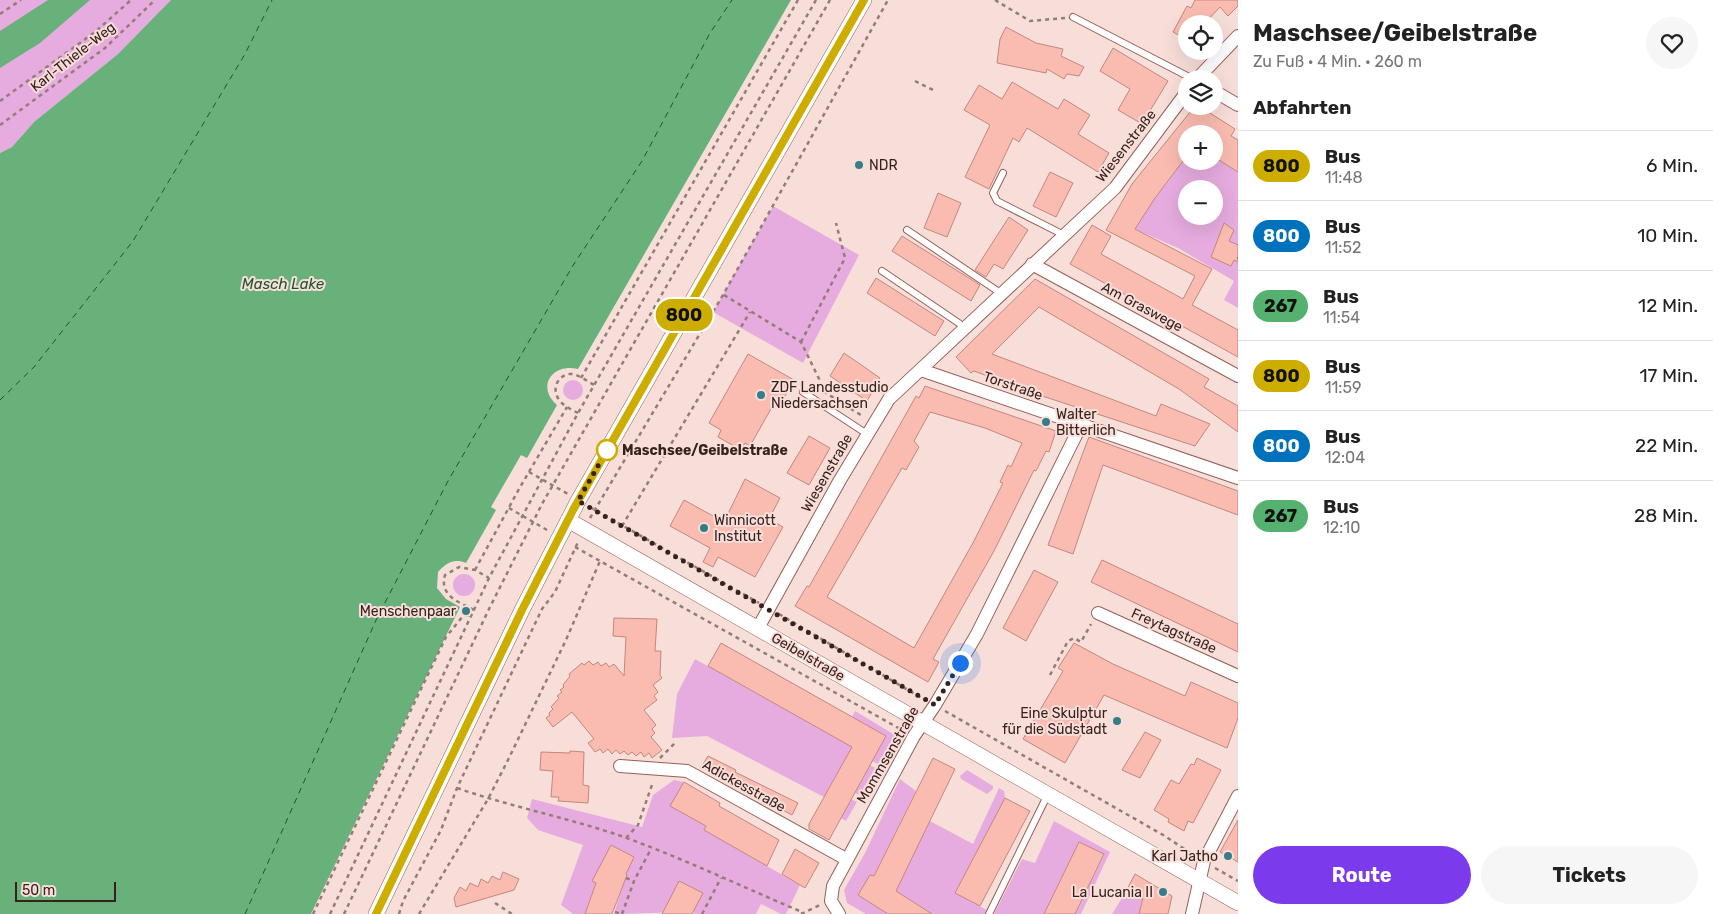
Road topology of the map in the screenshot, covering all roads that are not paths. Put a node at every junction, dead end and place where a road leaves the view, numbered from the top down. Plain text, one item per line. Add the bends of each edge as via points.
1 (864, 0) edge
2 (1073, 17) road end
3 (1238, 36) edge
4 (1206, 70) edge
5 (1178, 71) edge
6 (1223, 96) edge
7 (1178, 104) edge
8 (1238, 105) edge
9 (1003, 173) dead end
10 (907, 230) dead end
11 (1064, 235) junction
12 (1032, 264) junction
13 (882, 271) dead end
14 (1002, 294) junction
15 (966, 329) junction
16 (921, 370) junction
17 (1238, 376) edge
18 (803, 392) dead end
19 (1081, 425) junction
20 (870, 429) junction
21 (1238, 478) edge
22 (568, 520) junction
23 (1098, 613) road end
24 (758, 628) junction
25 (1238, 676) edge
26 (923, 723) junction
27 (620, 766) dead end
28 (1048, 794) junction
29 (1238, 796) edge
30 (846, 859) junction
31 (1199, 880) junction
32 (1238, 903) edge
33 (376, 914) edge
34 (839, 914) edge
35 (989, 914) edge
36 (1192, 914) edge

1 - 22 street
2 - 5 lane
3 - 4 street
6 - 8 street
7 - 11 street, Wiesenstraße via 1115,188
9 - 11 lane via 993,193 997,200
10 - 14 lane
11 - 12 street, Wiesenstraße
12 - 14 street, Wiesenstraße
12 - 17 street, Am Graswege
13 - 15 lane
14 - 15 street, Wiesenstraße
15 - 16 street, Wiesenstraße
16 - 19 street, Torstraße
16 - 20 street, Wiesenstraße via 889,399
18 - 20 lane
19 - 21 street, Torstraße
19 - 26 street, Mommsenstraße via 977,634
20 - 24 street, Wiesenstraße
22 - 24 street, Geibelstraße
22 - 33 street
23 - 25 street, Freytagstraße
24 - 26 street, Geibelstraße
26 - 28 street, Geibelstraße
26 - 30 street, Mommsenstraße
27 - 30 street, Adickesstraße via 687,771
28 - 31 street, Geibelstraße
28 - 35 lane
29 - 31 street via 1204,861
30 - 34 street, Mommsenstraße via 833,886 831,901
31 - 32 street, Geibelstraße
31 - 36 street

